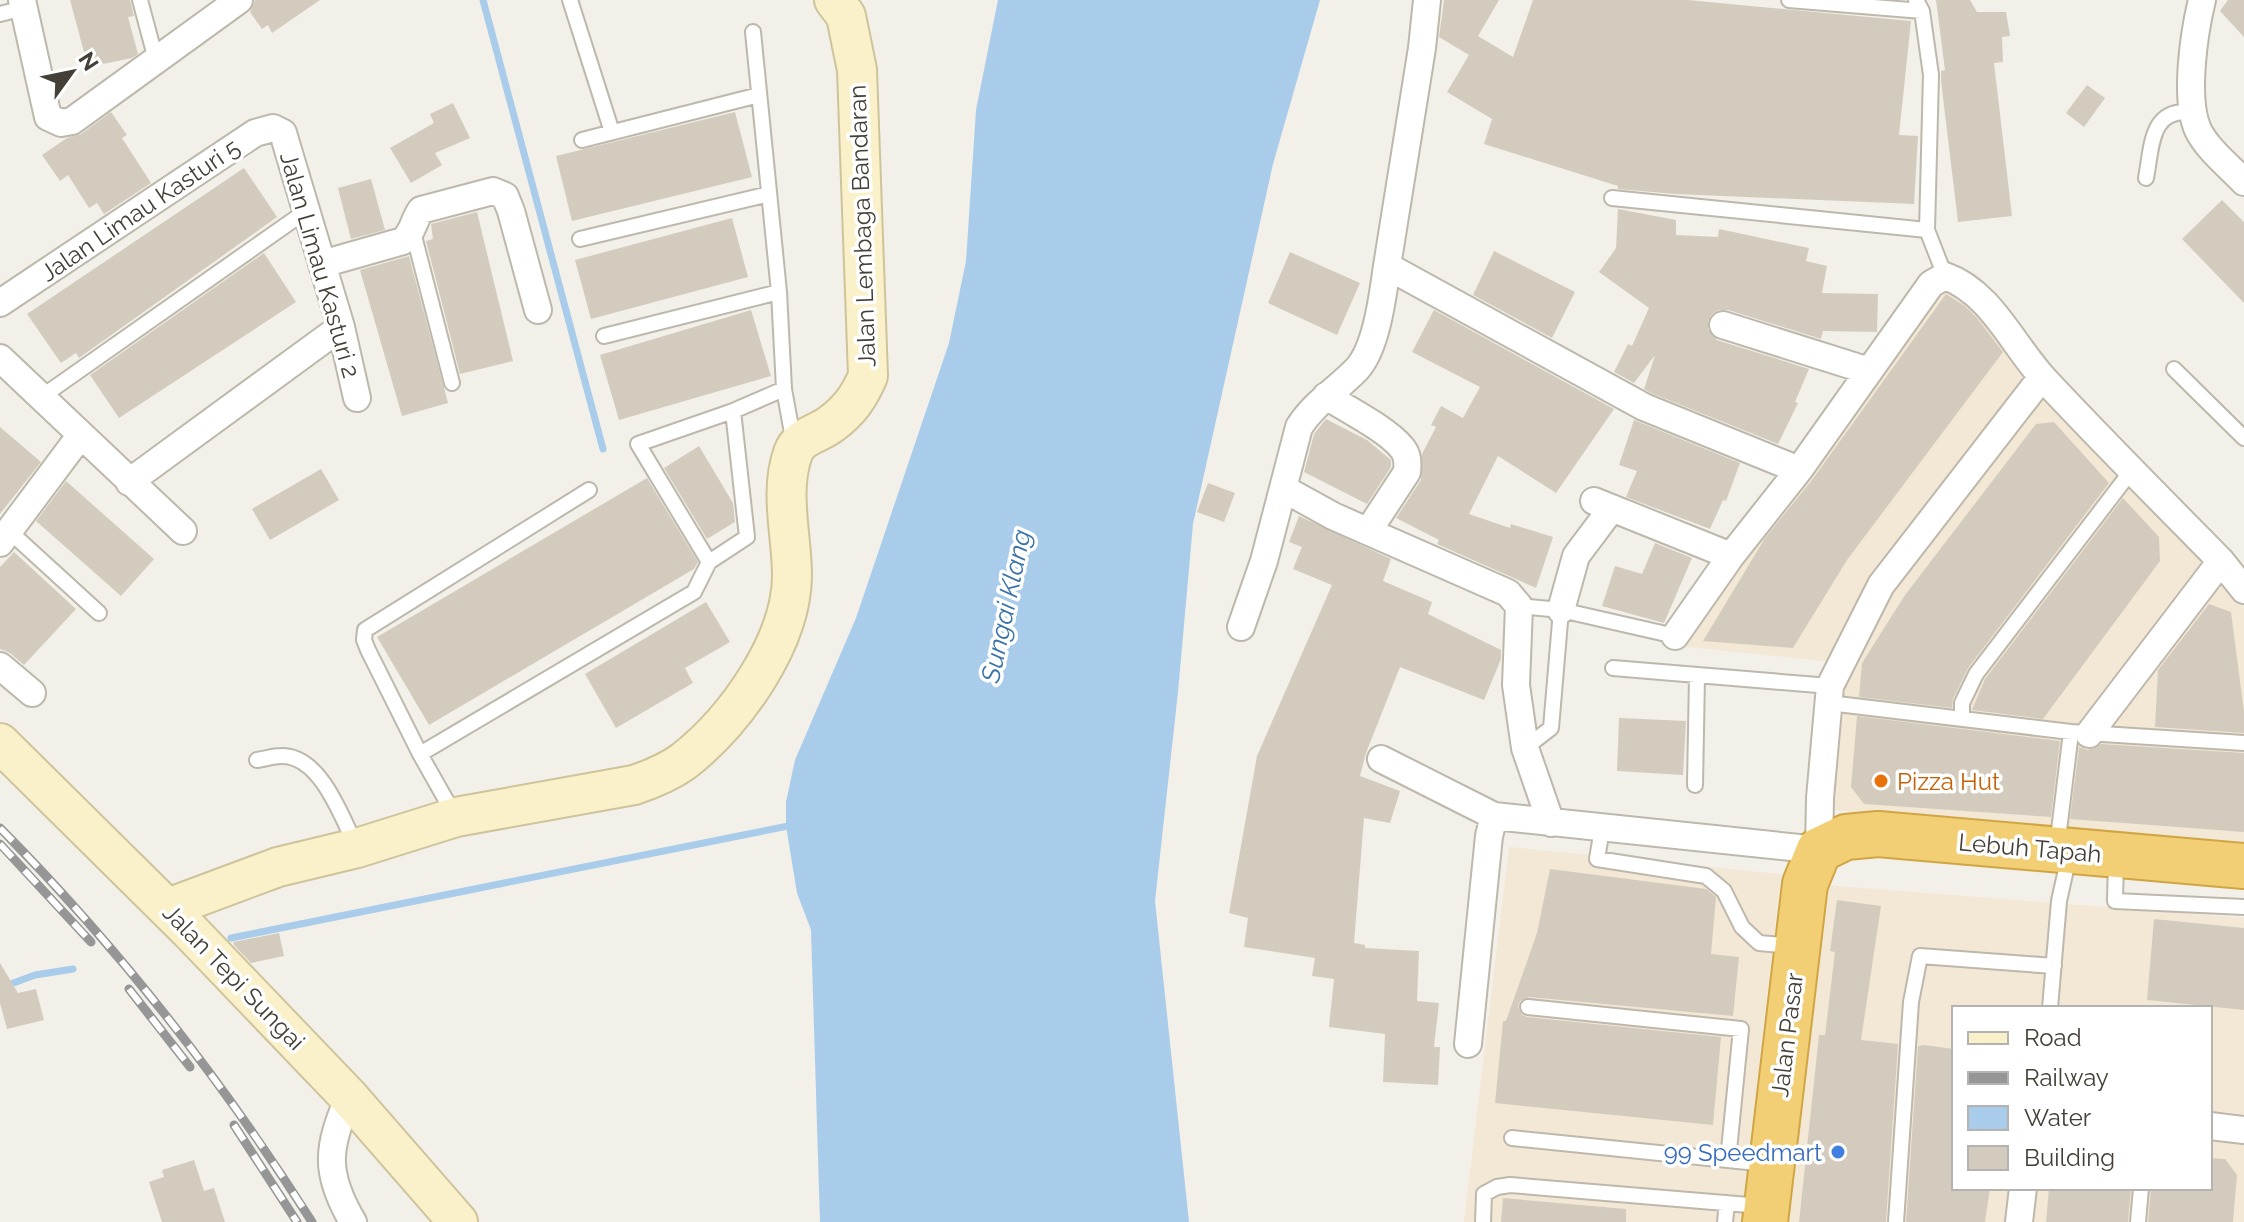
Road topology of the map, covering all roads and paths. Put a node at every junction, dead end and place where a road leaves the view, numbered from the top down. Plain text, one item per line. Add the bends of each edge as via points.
1 (140, 0) edge
2 (239, 0) edge
3 (570, 0) edge
4 (834, 0) edge
5 (1427, 0) edge
6 (1789, 0) edge
7 (2202, 0) edge
8 (1919, 6) edge
9 (16, 7) edge
10 (753, 32) dead end
11 (156, 60) junction
12 (759, 95) junction
13 (2193, 113) junction
14 (612, 132) junction
15 (283, 133) joint
16 (582, 140) dead end
17 (2146, 178) dead end
18 (2244, 182) edge
19 (769, 194) junction
20 (1612, 198) dead end
21 (306, 211) junction
22 (1927, 230) junction
23 (413, 232) junction
24 (580, 239) dead end
25 (322, 264) junction
26 (1387, 266) junction
27 (1945, 276) junction
28 (779, 292) junction
29 (0, 303) edge
30 (538, 310) dead end
31 (1723, 325) dead end
32 (341, 327) junction
33 (604, 336) dead end
34 (0, 358) edge
35 (2174, 369) dead end
36 (1869, 371) junction
37 (2042, 377) junction
38 (452, 383) dead end
39 (784, 389) junction
40 (1326, 396) junction
41 (40, 398) junction
42 (357, 398) dead end
43 (733, 411) junction
44 (80, 436) junction
45 (2244, 438) edge
46 (794, 449) junction
47 (1799, 470) junction
48 (2132, 470) junction
49 (129, 482) junction
50 (1284, 489) junction
51 (589, 490) dead end
52 (1369, 530) junction
53 (183, 531) dead end
54 (3, 532) edge
55 (1731, 556) junction
56 (2221, 561) junction
57 (709, 562) junction
58 (2244, 590) edge
59 (1519, 606) junction
60 (1561, 610) junction
61 (99, 613) dead end
62 (1241, 627) dead end
63 (1675, 636) joint
64 (0, 666) edge
65 (1613, 668) dead end
66 (1697, 676) junction
67 (32, 693) dead end
68 (1830, 695) junction
69 (1962, 719) junction
70 (2080, 733) junction
71 (0, 743) edge
72 (2244, 743) edge
73 (1525, 748) junction
74 (420, 754) junction
75 (1381, 759) dead end
76 (257, 760) dead end
77 (1695, 785) dead end
78 (1494, 816) junction
79 (456, 817) junction
80 (1551, 823) junction
81 (1602, 829) junction
82 (357, 848) junction
83 (1819, 850) junction
84 (2063, 850) junction
85 (2116, 855) junction
86 (2244, 866) edge
87 (2244, 907) edge
88 (179, 919) junction
89 (1798, 947) junction
90 (2054, 966) junction
91 (2050, 1006) edge
92 (1528, 1007) dead end
93 (1468, 1044) dead end
94 (349, 1097) junction
95 (2212, 1126) edge
96 (2244, 1130) edge
97 (1512, 1138) dead end
98 (1728, 1160) junction
99 (1772, 1164) junction
100 (2023, 1190) edge
101 (2141, 1190) edge
102 (1753, 1210) edge
103 (353, 1222) edge
104 (458, 1222) edge
105 (1483, 1222) edge
106 (1725, 1222) edge
107 (1896, 1222) edge
108 (2019, 1222) edge
109 (2138, 1222) edge

1 - 11 lane
2 - 11 street
3 - 14 lane
4 - 46 street, Jalan Lembaga Bandaran via 846,16 857,70 868,376 856,401
5 - 26 street
6 - 8 lane
7 - 13 street via 2193,35
8 - 22 lane via 1931,75
9 - 11 street via 48,117 61,123 72,121
10 - 12 lane
12 - 14 lane
12 - 19 lane
13 - 17 lane via 2177,111 2156,127
13 - 18 street via 2211,149
14 - 16 lane
15 - 21 street, Jalan Limau Kasturi 2
15 - 29 street, Jalan Limau Kasturi 5 via 273,128 255,133
19 - 24 lane
19 - 28 lane
20 - 22 lane
21 - 25 street, Jalan Limau Kasturi 2
21 - 41 lane
22 - 27 lane
23 - 25 street via 403,241
23 - 30 street via 421,210 493,191 505,196
23 - 38 lane
25 - 32 street, Jalan Limau Kasturi 2
26 - 40 street via 1375,331 1361,365
26 - 47 street via 1644,407
27 - 36 street via 1931,284
27 - 37 street via 1980,297
28 - 33 lane
28 - 39 lane
31 - 36 street
32 - 42 street, Jalan Limau Kasturi 2
32 - 49 street
34 - 41 street
35 - 45 lane
36 - 47 street
37 - 48 street
37 - 68 street via 1881,585
39 - 43 lane
39 - 46 lane
40 - 50 street via 1299,427
40 - 52 street via 1393,439 1408,462 1407,472
41 - 44 street
43 - 57 lane via 747,537
43 - 57 lane via 638,444
44 - 49 street
44 - 54 street
46 - 79 street via 786,530 792,576 785,620 767,661 729,717 662,775 634,785
47 - 55 street
48 - 56 street
48 - 69 lane via 1976,674 1962,703
49 - 53 street
50 - 52 street
50 - 62 street
51 - 74 lane via 365,630 368,650
52 - 59 street via 1508,593
54 - 61 lane
55 - 60 street via 1603,504 1576,556
55 - 63 street
56 - 58 street
56 - 70 street
57 - 74 lane via 694,592
59 - 60 lane
59 - 73 street via 1516,685
60 - 63 lane
60 - 73 lane via 1551,728
64 - 67 street
65 - 66 lane
66 - 68 lane
66 - 77 lane
68 - 69 lane
68 - 83 street
69 - 70 lane
70 - 72 lane
70 - 84 lane
71 - 88 street, Jalan Tepi Sungai
73 - 80 street
74 - 79 lane
75 - 78 street
76 - 82 lane via 284,756 305,763 322,779
78 - 80 street
78 - 93 street
79 - 82 street
80 - 81 street
81 - 83 street
81 - 89 lane via 1597,859 1706,876 1724,891 1742,927 1759,943
82 - 88 street via 278,867
83 - 84 highway, Lebuh Tapah via 1846,837 1878,834
83 - 89 highway, Jalan Pasar via 1805,884
84 - 85 highway, Lebuh Tapah
84 - 90 lane
85 - 86 highway, Lebuh Tapah
85 - 87 lane via 2115,901
88 - 94 street, Jalan Tepi Sungai
89 - 99 highway, Jalan Pasar
90 - 91 lane
90 - 107 lane via 1920,956 1911,1002
92 - 98 lane via 1741,1029
94 - 103 street via 333,1136 332,1172 335,1191
94 - 104 street, Jalan Tepi Sungai
95 - 96 street
97 - 98 lane
98 - 99 lane
99 - 102 highway, Jalan Pasar
100 - 108 street
101 - 109 lane
102 - 105 lane via 1510,1185 1484,1194
102 - 106 lane

